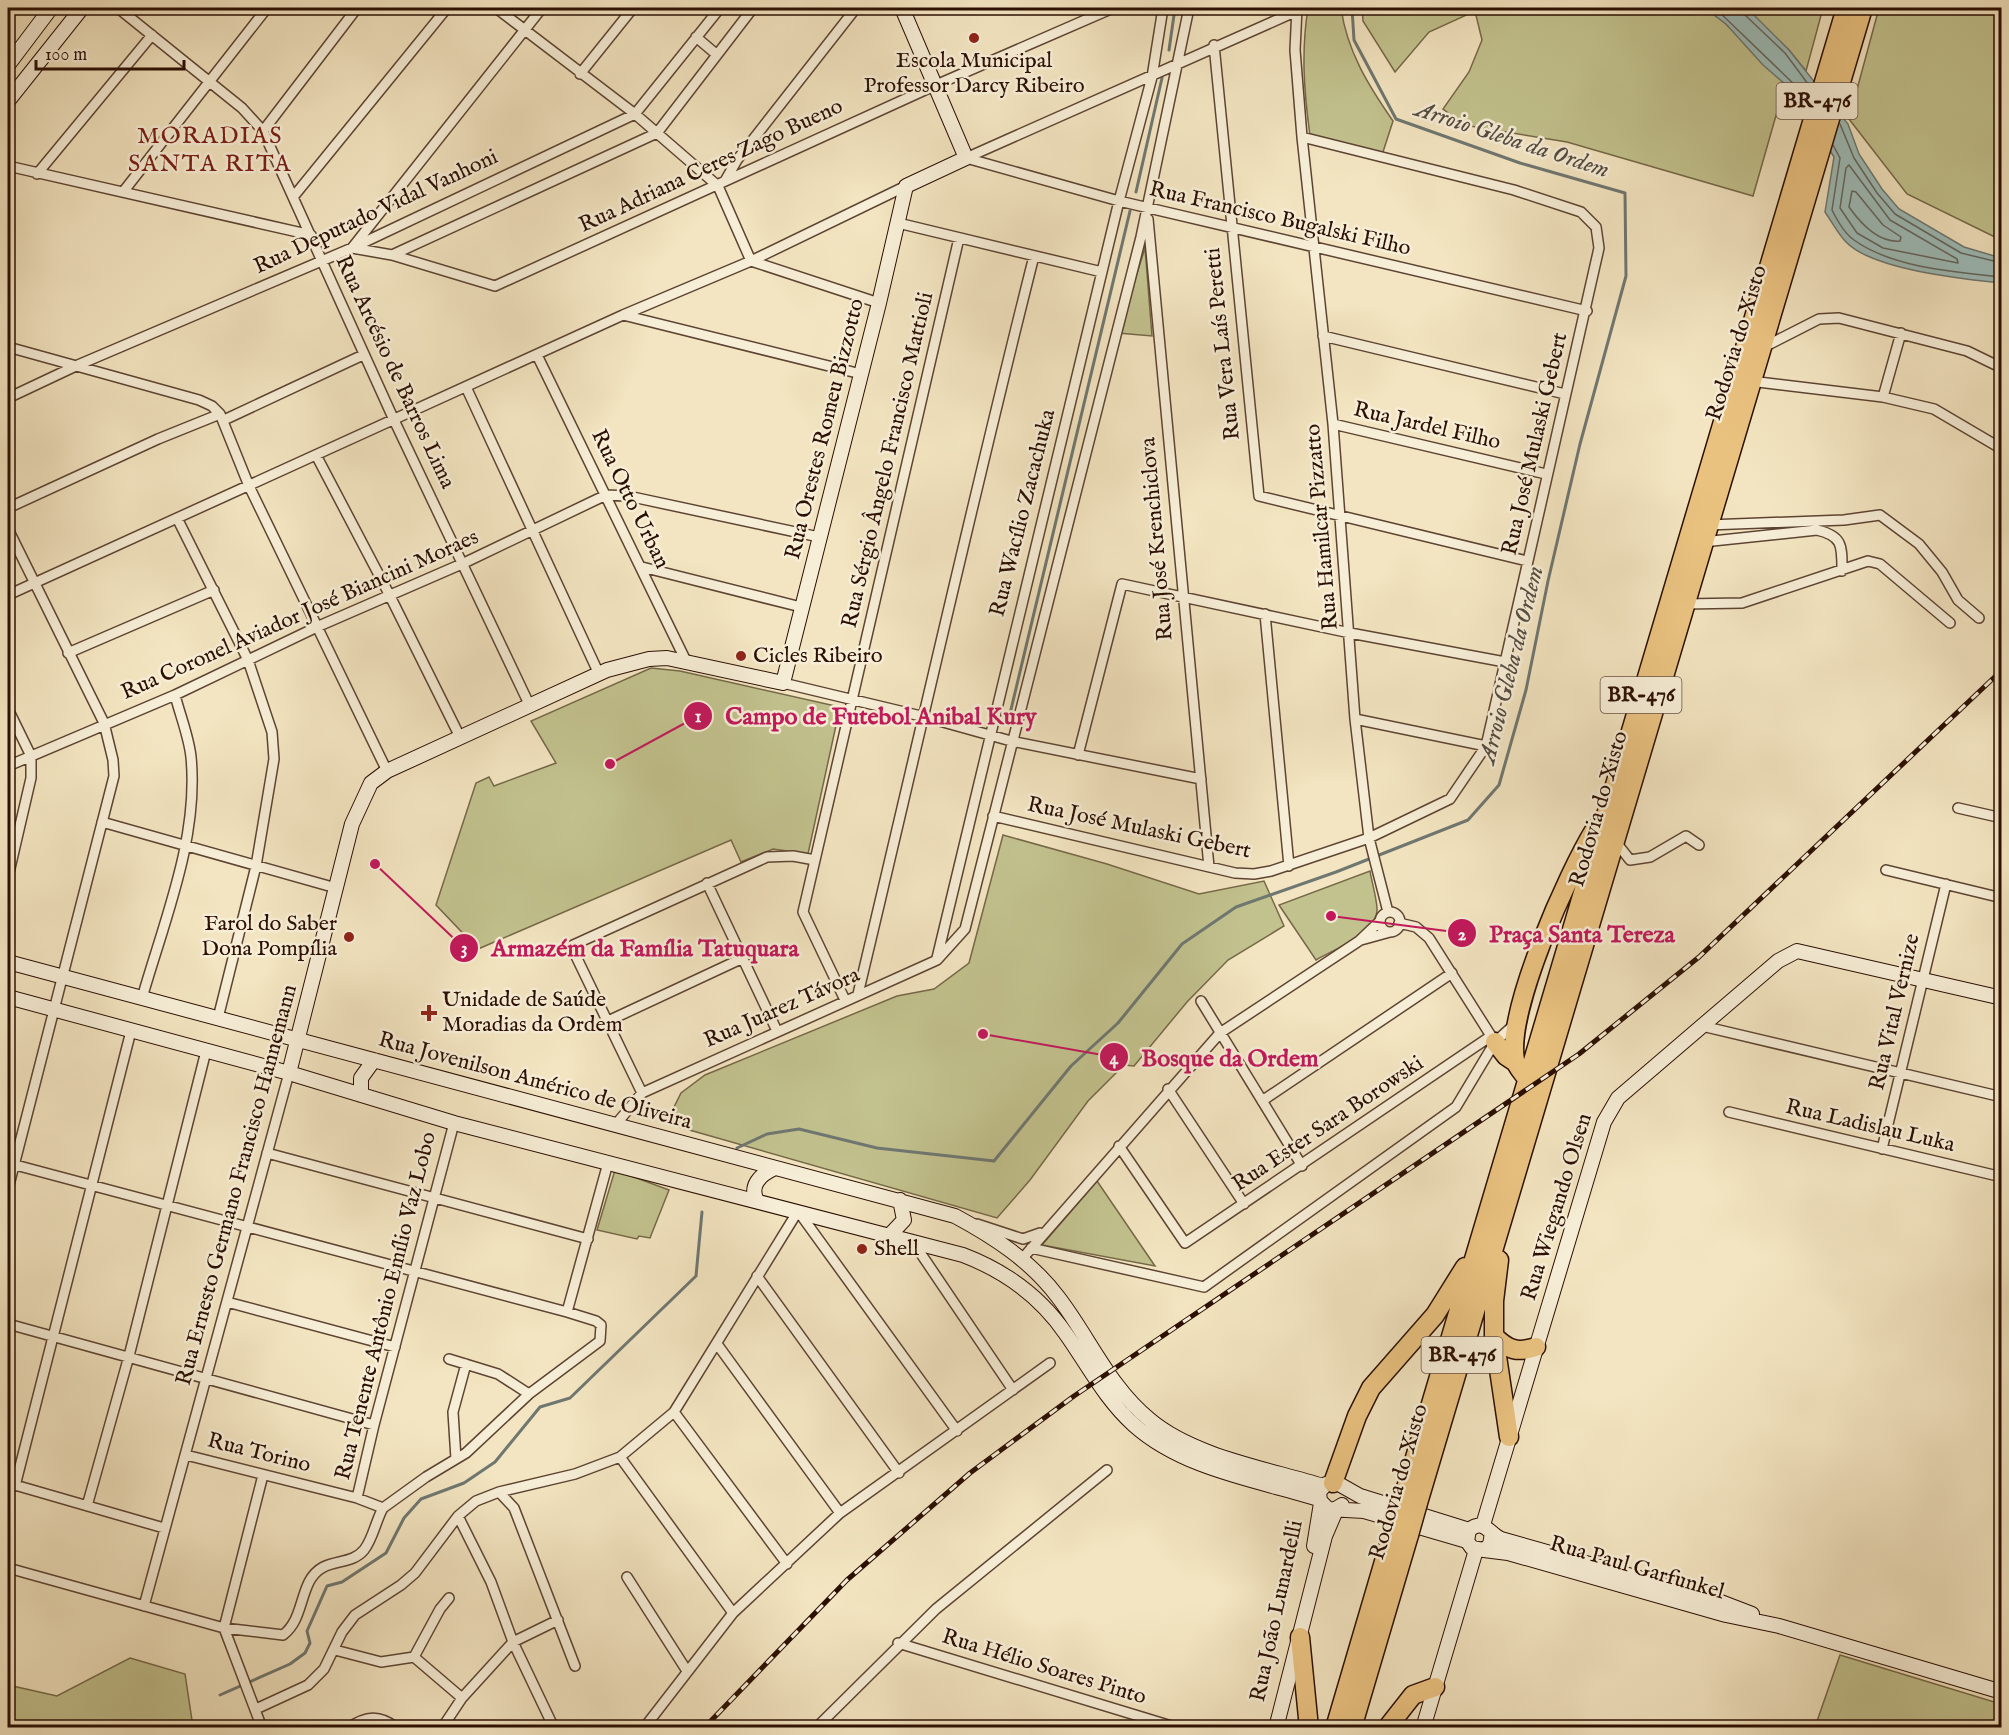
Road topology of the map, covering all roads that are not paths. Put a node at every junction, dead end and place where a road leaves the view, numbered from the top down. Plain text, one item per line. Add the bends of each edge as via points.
1 (51, 8) edge
2 (82, 8) edge
3 (118, 8) edge
4 (267, 8) edge
5 (357, 8) edge
6 (447, 8) edge
7 (496, 8) edge
8 (542, 8) edge
9 (633, 8) edge
10 (720, 8) edge
11 (753, 8) edge
12 (856, 8) edge
13 (902, 8) edge
14 (1113, 8) edge
15 (1163, 8) edge
16 (1190, 8) edge
17 (1846, 8) edge
18 (1863, 8) edge
19 (1297, 9) edge
20 (1099, 10) edge
21 (524, 29) junction
22 (152, 35) junction
23 (696, 37) junction
24 (1214, 45) junction
25 (716, 54) junction
26 (1178, 63) junction
27 (1837, 63) junction
28 (8, 65) edge
29 (580, 74) junction
30 (1152, 77) junction
31 (210, 82) junction
32 (936, 85) junction
33 (8, 101) edge
34 (635, 114) junction
35 (263, 131) junction
36 (657, 133) junction
37 (1302, 137) junction
38 (1811, 150) junction
39 (966, 158) junction
40 (8, 166) edge
41 (37, 174) junction
42 (721, 184) junction
43 (906, 186) junction
44 (123, 192) junction
45 (294, 196) junction
46 (1119, 201) junction
47 (1147, 207) junction
48 (898, 223) junction
49 (1230, 225) junction
50 (311, 235) junction
51 (374, 236) junction
52 (959, 238) junction
53 (1315, 247) junction
54 (352, 248) junction
55 (378, 253) junction
56 (392, 255) junction
57 (1034, 256) junction
58 (322, 261) junction
59 (751, 261) junction
60 (1102, 272) junction
61 (879, 303) junction
62 (1587, 311) junction
63 (623, 315) junction
64 (1901, 333) junction
65 (1323, 336) junction
66 (8, 347) edge
67 (1760, 349) junction
68 (363, 355) junction
69 (537, 355) junction
70 (78, 365) junction
71 (2001, 368) edge
72 (861, 374) junction
73 (1750, 381) junction
74 (466, 387) junction
75 (1565, 394) junction
76 (1883, 397) junction
77 (8, 398) edge
78 (222, 417) junction
79 (394, 420) junction
80 (1333, 424) junction
81 (2001, 449) edge
82 (316, 455) junction
83 (1546, 474) junction
84 (249, 486) junction
85 (606, 495) junction
86 (8, 508) edge
87 (1341, 515) junction
88 (177, 518) junction
89 (8, 529) edge
90 (534, 530) junction
91 (1705, 533) junction
92 (819, 537) junction
93 (1527, 561) junction
94 (464, 563) junction
95 (642, 567) junction
96 (1842, 571) junction
97 (34, 583) junction
98 (214, 590) junction
99 (389, 594) junction
100 (8, 595) edge
101 (1182, 595) junction
102 (1684, 604) junction
103 (801, 607) junction
104 (1265, 614) junction
105 (1979, 618) dead end
106 (1950, 623) dead end
107 (319, 626) junction
108 (1350, 633) junction
109 (68, 653) junction
110 (248, 660) junction
111 (686, 661) junction
112 (1505, 662) junction
113 (599, 674) junction
114 (783, 683) junction
115 (175, 695) junction
116 (853, 699) junction
117 (529, 704) junction
118 (8, 709) edge
119 (925, 717) junction
120 (1355, 719) junction
121 (104, 723) junction
122 (990, 735) junction
123 (460, 737) junction
124 (1011, 741) junction
125 (1486, 746) junction
126 (1078, 755) junction
127 (30, 756) junction
128 (8, 766) edge
129 (387, 771) junction
130 (1200, 779) junction
131 (1608, 807) junction
132 (1958, 808) dead end
133 (993, 816) junction
134 (2001, 818) edge
135 (102, 822) junction
136 (1614, 840) junction
137 (1370, 841) junction
138 (1699, 845) dead end
139 (186, 846) junction
140 (815, 860) junction
141 (256, 866) junction
142 (1289, 866) junction
143 (1209, 867) junction
144 (1886, 870) dead end
145 (8, 877) edge
146 (707, 883) junction
147 (1946, 884) junction
148 (336, 888) junction
149 (2001, 898) edge
150 (1388, 912) junction
151 (1380, 921) junction
152 (1399, 923) junction
153 (965, 929) joint
154 (1390, 932) junction
155 (1359, 941) junction
156 (743, 958) junction
157 (937, 960) junction
158 (8, 962) edge
159 (1452, 973) junction
160 (64, 977) junction
161 (1923, 979) junction
162 (858, 994) junction
163 (8, 997) edge
164 (142, 998) junction
165 (2001, 998) edge
166 (845, 1000) junction
167 (1201, 1001) dead end
168 (55, 1010) junction
169 (218, 1018) junction
170 (608, 1021) junction
171 (1515, 1024) junction
172 (1702, 1026) junction
173 (131, 1031) junction
174 (777, 1032) junction
175 (1220, 1032) junction
176 (298, 1038) junction
177 (1493, 1039) junction
178 (206, 1051) junction
179 (374, 1060) junction
180 (1515, 1062) junction
181 (289, 1072) junction
182 (1901, 1073) junction
183 (1527, 1079) junction
184 (1168, 1089) junction
185 (642, 1093) junction
186 (361, 1095) junction
187 (2001, 1097) edge
188 (1262, 1101) junction
189 (1729, 1112) dead end
190 (454, 1123) junction
191 (617, 1123) junction
192 (1119, 1146) junction
193 (1882, 1149) junction
194 (267, 1153) junction
195 (11, 1163) edge
196 (608, 1163) junction
197 (1302, 1166) junction
198 (773, 1169) junction
199 (2001, 1177) edge
200 (93, 1184) junction
201 (8, 1190) edge
202 (435, 1197) junction
203 (900, 1200) junction
204 (757, 1201) junction
205 (166, 1204) junction
206 (1244, 1204) junction
207 (1506, 1208) junction
208 (798, 1211) junction
209 (955, 1216) junction
210 (248, 1226) junction
211 (1047, 1229) junction
212 (888, 1237) junction
213 (588, 1239) junction
214 (912, 1240) junction
215 (1478, 1245) junction
216 (1026, 1254) junction
217 (415, 1273) junction
218 (757, 1276) junction
219 (227, 1302) junction
220 (567, 1312) junction
221 (8, 1324) edge
222 (52, 1335) junction
223 (1494, 1336) junction
224 (717, 1344) junction
225 (395, 1347) junction
226 (1536, 1347) junction
227 (129, 1356) junction
228 (449, 1359) dead end
229 (1050, 1363) dead end
230 (466, 1364) junction
231 (207, 1377) junction
232 (1013, 1390) junction
233 (529, 1394) junction
234 (674, 1412) junction
235 (374, 1425) junction
236 (957, 1431) junction
237 (1509, 1437) junction
238 (186, 1455) junction
239 (620, 1457) junction
240 (456, 1459) junction
241 (1107, 1470) dead end
242 (899, 1473) junction
243 (263, 1475) junction
244 (11, 1484) edge
245 (499, 1492) junction
246 (1328, 1492) junction
247 (357, 1498) junction
248 (1411, 1500) junction
249 (87, 1506) junction
250 (383, 1508) junction
251 (1337, 1508) junction
252 (840, 1513) junction
253 (458, 1516) junction
254 (164, 1528) junction
255 (1401, 1533) junction
256 (1478, 1538) junction
257 (787, 1564) junction
258 (8, 1568) edge
259 (627, 1577) dead end
260 (449, 1598) dead end
261 (144, 1606) junction
262 (733, 1613) junction
263 (558, 1620) junction
264 (224, 1628) junction
265 (1296, 1636) junction
266 (513, 1642) junction
267 (898, 1643) junction
268 (334, 1650) junction
269 (414, 1657) junction
270 (575, 1666) dead end
271 (687, 1671) junction
272 (1435, 1687) junction
273 (2001, 1692) edge
274 (462, 1698) junction
275 (256, 1709) junction
276 (262, 1728) edge
277 (348, 1728) edge
278 (397, 1728) edge
279 (442, 1728) edge
280 (554, 1728) edge
281 (644, 1728) edge
282 (816, 1728) edge
283 (1178, 1728) edge
284 (1274, 1728) edge
285 (1309, 1728) edge
286 (1335, 1728) edge
287 (1352, 1728) edge
288 (1387, 1728) edge
289 (1423, 1728) edge

1 - 28 main road
2 - 33 main road
3 - 22 street, Rua Arcésio de Barros Lima
4 - 31 street
5 - 35 street
6 - 45 street
7 - 21 street
8 - 21 street
9 - 29 street
10 - 23 street, Rua Deputado Vidal Vanhoni
11 - 25 street, Rua Deputado Vidal Vanhoni
12 - 42 street
13 - 32 main road
14 - 20 street, Rua Adriana Ceres Zago Bueno
15 - 30 street, Rua Wacílio Zacachuka
16 - 26 street, Rua Wacílio Zacachuka
17 - 27 highway, Rodovia do Xisto / BR-476
18 - 27 highway, Rodovia do Xisto / BR-476
19 - 24 street
19 - 37 street via 1295,50
20 - 32 street, Rua Adriana Ceres Zago Bueno
21 - 29 street
21 - 54 street
22 - 31 street, Rua Arcésio de Barros Lima
22 - 41 street
23 - 25 street
23 - 34 street, Rua Deputado Vidal Vanhoni
24 - 26 street
24 - 49 street, Rua Vera Laís Peretti
25 - 36 street, Rua Deputado Vidal Vanhoni
26 - 30 street
26 - 47 street, Rua Wacílio Zacachuka
27 - 38 highway, Rodovia do Xisto / BR-476
29 - 34 street
30 - 39 street
30 - 46 street, Rua Wacílio Zacachuka
31 - 35 street, Rua Arcésio de Barros Lima
31 - 44 street
32 - 39 main road
32 - 42 street, Rua Adriana Ceres Zago Bueno
34 - 36 street
34 - 51 street, Rua Deputado Vidal Vanhoni
35 - 45 street, Rua Arcésio de Barros Lima
36 - 42 street
36 - 56 street, Rua Deputado Vidal Vanhoni
37 - 53 street, Rua Hamilcar Pizzatto
37 - 62 street, Rua José Mulaski Gebert via 1514,190 1581,213 1596,227 1599,248
38 - 67 highway, Rodovia do Xisto / BR-476
38 - 131 highway, Rodovia do Xisto / BR-476
39 - 43 main road
39 - 46 street, Rua Francisco Bugalski Filho
40 - 41 street
41 - 44 street
42 - 56 street, Rua Adriana Ceres Zago Bueno via 495,286
42 - 59 street
43 - 48 main road, Rua Orestes Romeu Bizzotto
43 - 59 street
44 - 50 street
45 - 50 street, Rua Arcésio de Barros Lima
46 - 47 street, Rua Francisco Bugalski Filho
46 - 60 street, Rua Wacílio Zacachuka
47 - 49 street, Rua Francisco Bugalski Filho
47 - 101 street, Rua José Krenchiclova
47 - 124 street, Rua Wacílio Zacachuka
48 - 52 street
48 - 61 main road, Rua Orestes Romeu Bizzotto
49 - 53 street, Rua Francisco Bugalski Filho
49 - 87 street, Rua Vera Laís Peretti via 1259,496
50 - 58 street, Rua Arcésio de Barros Lima
51 - 54 street, Rua Deputado Vidal Vanhoni
51 - 55 street
52 - 57 street
52 - 116 street, Rua Sérgio Ângelo Francisco Mattioli
53 - 62 street, Rua Francisco Bugalski Filho
53 - 65 street, Rua Hamilcar Pizzatto
54 - 55 street, Rua Adriana Ceres Zago Bueno
54 - 58 street, Rua Deputado Vidal Vanhoni
55 - 56 street, Rua Adriana Ceres Zago Bueno
57 - 60 street
57 - 119 street via 971,505
58 - 68 street, Rua Arcésio de Barros Lima
58 - 70 street, Rua Deputado Vidal Vanhoni
59 - 61 street
59 - 63 street
60 - 122 street, Rua Wacílio Zacachuka
61 - 72 main road, Rua Orestes Romeu Bizzotto
62 - 75 street, Rua José Mulaski Gebert
63 - 69 street
63 - 72 street
64 - 67 street via 1839,318 1819,319
64 - 71 street via 1967,351
64 - 76 street
65 - 75 street
65 - 80 street, Rua Hamilcar Pizzatto
66 - 70 street
67 - 73 highway, Rodovia do Xisto / BR-476
68 - 78 street
68 - 79 street, Rua Arcésio de Barros Lima
69 - 74 street
69 - 85 street, Rua Otto Urban
70 - 77 street, Rua Deputado Vidal Vanhoni
70 - 78 street via 199,400
72 - 92 main road, Rua Orestes Romeu Bizzotto
73 - 76 street
73 - 91 highway, Rodovia do Xisto / BR-476
74 - 79 street
74 - 90 street
75 - 83 street, Rua José Mulaski Gebert
76 - 81 street via 1934,409
78 - 84 street
78 - 86 street via 158,439
79 - 82 street
79 - 94 street, Rua Arcésio de Barros Lima
80 - 83 street, Rua Jardel Filho
80 - 87 street, Rua Hamilcar Pizzatto
82 - 84 street
82 - 99 street
83 - 93 street, Rua José Mulaski Gebert
84 - 88 street
84 - 107 street
85 - 90 street, Rua Coronel Aviador José Biancini Moraes
85 - 92 street via 628,496
85 - 95 street, Rua Otto Urban
87 - 93 street
87 - 108 street, Rua Hamilcar Pizzatto
88 - 97 street
88 - 98 street
89 - 97 street
90 - 94 street, Rua Coronel Aviador José Biancini Moraes
90 - 113 street
91 - 96 street via 1817,530 1833,534 1842,551
91 - 102 highway, Rodovia do Xisto / BR-476
91 - 105 street via 1880,515 1919,544 1958,600
92 - 103 main road, Rua Orestes Romeu Bizzotto
93 - 112 street, Rua José Mulaski Gebert
94 - 99 street, Rua Coronel Aviador José Biancini Moraes
94 - 117 street, Rua Arcésio de Barros Lima
95 - 103 street
95 - 111 street, Rua Otto Urban
96 - 102 street via 1742,603
96 - 106 street via 1868,561 1880,564
97 - 100 street
97 - 109 street
98 - 109 street
98 - 110 street
99 - 107 street, Rua Coronel Aviador José Biancini Moraes
99 - 123 street
101 - 104 street
101 - 126 street via 1122,584
101 - 130 street, Rua José Krenchiclova
102 - 136 highway, Rodovia do Xisto / BR-476
103 - 114 main road, Rua Orestes Romeu Bizzotto
104 - 108 street
104 - 142 street
107 - 110 street, Rua Coronel Aviador José Biancini Moraes
107 - 129 street
108 - 112 street
108 - 120 street, Rua Hamilcar Pizzatto
109 - 121 street
110 - 115 street, Rua Coronel Aviador José Biancini Moraes
110 - 141 street via 272,732 274,759
111 - 113 main road, Rua Ernesto Germano Francisco Hannemann via 649,659
111 - 114 main road, Rua Ernesto Germano Francisco Hannemann
112 - 125 street, Rua José Mulaski Gebert
113 - 117 main road, Rua Ernesto Germano Francisco Hannemann
114 - 116 street, Rua Ernesto Germano Francisco Hannemann
115 - 121 street, Rua Coronel Aviador José Biancini Moraes
115 - 139 street via 191,754
116 - 119 street, Rua Ernesto Germano Francisco Hannemann
116 - 140 street, Rua Sérgio Ângelo Francisco Mattioli
117 - 123 main road, Rua Ernesto Germano Francisco Hannemann
118 - 127 street
119 - 122 street, Rua Ernesto Germano Francisco Hannemann
119 - 162 street
120 - 125 street
120 - 137 street, Rua Hamilcar Pizzatto
121 - 127 street, Rua Coronel Aviador José Biancini Moraes
121 - 135 street via 114,776
122 - 124 street, Rua Ernesto Germano Francisco Hannemann
122 - 157 street, Rua Wacílio Zacachuka
123 - 129 main road, Rua Ernesto Germano Francisco Hannemann
124 - 126 street, Rua Ernesto Germano Francisco Hannemann
124 - 133 street, Rua Wacílio Zacachuka
125 - 137 street, Rua José Mulaski Gebert via 1450,799
126 - 130 street, Rua Ernesto Germano Francisco Hannemann
127 - 128 street, Rua Coronel Aviador José Biancini Moraes
127 - 145 street via 31,778
129 - 148 main road, Rua Ernesto Germano Francisco Hannemann via 371,783 352,824
130 - 143 street, Rua José Krenchiclova
131 - 171 highway via 1576,859
131 - 183 highway, Rodovia do Xisto / BR-476
132 - 134 street
133 - 143 street, Rua José Mulaski Gebert
133 - 153 street, Rua Wacílio Zacachuka
135 - 139 street
135 - 160 street
136 - 138 street via 1630,860 1650,857 1686,836
136 - 207 highway, Rodovia do Xisto / BR-476
137 - 142 street, Rua José Mulaski Gebert
137 - 150 street, Rua Hamilcar Pizzatto
139 - 141 street
139 - 164 street
140 - 146 street via 767,857
140 - 166 street, Rua Sérgio Ângelo Francisco Mattioli via 803,912
141 - 148 street
141 - 169 street
142 - 143 street, Rua José Mulaski Gebert via 1254,874
144 - 147 street
146 - 156 street
146 - 170 street via 572,946
147 - 149 street
147 - 161 street, Rua Vital Vernize
148 - 176 main road, Rua Ernesto Germano Francisco Hannemann
150 - 151 street
150 - 152 street via 1396,915
151 - 154 street via 1384,930
151 - 155 street
152 - 154 street
152 - 159 street via 1423,932
153 - 157 street, Rua Juarez Távora
154 - 155 street
155 - 175 street
156 - 170 street
156 - 174 street
157 - 162 street, Rua Juarez Távora
158 - 160 main road, Rua Jovenilson Américo de Oliveira
159 - 177 street
159 - 188 street
160 - 164 main road, Rua Jovenilson Américo de Oliveira
160 - 168 street
161 - 165 main road
161 - 172 main road, Rua Wiegando Olsen via 1804,951 1784,956
161 - 182 street, Rua Vital Vernize
162 - 166 street, Rua Juarez Távora
163 - 168 main road
164 - 169 main road, Rua Jovenilson Américo de Oliveira
166 - 174 street, Rua Juarez Távora
167 - 175 street
168 - 173 main road
168 - 195 street
169 - 176 main road, Rua Jovenilson Américo de Oliveira
170 - 185 street
171 - 177 street
171 - 180 highway
172 - 182 street
172 - 226 main road, Rua Wiegando Olsen via 1624,1093 1608,1113
173 - 178 main road
173 - 200 street
174 - 185 street, Rua Juarez Távora
175 - 184 street
175 - 188 street
176 - 179 main road, Rua Jovenilson Américo de Oliveira
176 - 181 main road, Rua Ernesto Germano Francisco Hannemann
177 - 180 highway
177 - 197 street, Rua Ester Sara Borowski
177 - 216 street via 1456,1107 1204,1287
178 - 181 main road
178 - 205 street
179 - 186 main road via 361,1078
179 - 191 main road, Rua Jovenilson Américo de Oliveira
180 - 183 highway
181 - 186 main road
181 - 194 street, Rua Ernesto Germano Francisco Hannemann
182 - 187 street
182 - 193 street, Rua Vital Vernize
183 - 215 highway, Rodovia do Xisto / BR-476
184 - 192 street
184 - 206 street
185 - 191 street, Rua Juarez Távora
186 - 190 main road
188 - 197 street
189 - 193 street, Rua Ladislau Luka
190 - 196 main road
190 - 202 street, Rua Tenente Antônio Emílio Vaz Lobo
191 - 198 main road, Rua Jovenilson Américo de Oliveira
192 - 206 street, Rua Ester Sara Borowski via 1185,1243
192 - 211 street
193 - 199 street, Rua Ladislau Luka
194 - 202 street
194 - 210 street, Rua Ernesto Germano Francisco Hannemann
195 - 200 street
195 - 201 street
196 - 204 main road
196 - 213 street
197 - 206 street, Rua Ester Sara Borowski
198 - 203 main road, Rua Jovenilson Américo de Oliveira
198 - 204 main road via 762,1174 755,1184
200 - 205 street
200 - 222 street
202 - 213 street
202 - 217 street, Rua Tenente Antônio Emílio Vaz Lobo
203 - 209 main road, Rua Jovenilson Américo de Oliveira
203 - 212 main road via 904,1220
204 - 208 main road
205 - 210 street
205 - 227 street
207 - 223 highway via 1494,1302
207 - 248 highway, Rodovia do Xisto / BR-476
208 - 212 main road
208 - 218 street
208 - 236 street
209 - 211 street, Rua Jovenilson Américo de Oliveira via 1023,1239
209 - 216 main road, Rua Paul Garfunkel
210 - 217 street
210 - 219 street, Rua Ernesto Germano Francisco Hannemann
211 - 216 street
212 - 214 main road
213 - 220 street
214 - 232 street
214 - 246 main road, Rua Paul Garfunkel via 963,1254 998,1270 1044,1307 1113,1404 1149,1436 1191,1459
215 - 246 highway via 1439,1310 1371,1388
215 - 248 highway, Rodovia do Xisto / BR-476
216 - 246 main road, Rua Paul Garfunkel via 1116,1384 1152,1422 1192,1445
217 - 220 street
217 - 225 street, Rua Tenente Antônio Emílio Vaz Lobo
218 - 224 street
218 - 242 street
219 - 225 street
219 - 231 street, Rua Ernesto Germano Francisco Hannemann
220 - 233 street via 596,1321 602,1331 600,1341
221 - 222 street
222 - 227 street
222 - 244 street
223 - 226 highway via 1515,1351
223 - 237 highway
224 - 234 street
224 - 252 street
225 - 235 street, Rua Tenente Antônio Emílio Vaz Lobo
226 - 237 main road, Rua Wiegando Olsen
227 - 231 street
227 - 249 street
228 - 230 street
229 - 232 street
230 - 233 street via 498,1374
230 - 240 street via 453,1412
231 - 235 street
231 - 238 street, Rua Ernesto Germano Francisco Hannemann
232 - 236 street
233 - 240 street via 480,1442
234 - 239 street
234 - 257 street
235 - 247 street, Rua Tenente Antônio Emílio Vaz Lobo
236 - 242 street
237 - 256 main road, Rua Wiegando Olsen
238 - 243 street, Rua Torino
238 - 254 street, Rua Ernesto Germano Francisco Hannemann
239 - 245 street via 575,1474
239 - 262 street
240 - 250 street
241 - 267 street via 968,1581
242 - 252 street
243 - 247 street, Rua Torino
243 - 264 street
244 - 249 street
245 - 253 street via 477,1501
245 - 263 street via 514,1508
246 - 251 main road, Rua Paul Garfunkel via 1328,1509
246 - 251 main road, Rua João Lunardelli via 1344,1502
246 - 256 main road, Rua Paul Garfunkel via 1368,1499
246 - 265 main road, Rua João Lunardelli
247 - 250 street, Rua Torino
248 - 255 highway, Rodovia do Xisto / BR-476, bridge
249 - 254 street
250 - 264 street via 364,1550 316,1572 296,1619 283,1635
251 - 256 main road, Rua Paul Garfunkel via 1364,1510
251 - 265 main road, Rua João Lunardelli
252 - 257 street
253 - 266 street via 491,1582
253 - 268 street via 415,1573 355,1615
254 - 261 street, Rua Ernesto Germano Francisco Hannemann
255 - 286 highway, Rodovia do Xisto / BR-476
255 - 287 highway, Rodovia do Xisto / BR-476
256 - 272 main road, Rua Wiegando Olsen
256 - 273 main road, Rua Paul Garfunkel via 1507,1541 1726,1604 1779,1626
257 - 262 street
258 - 261 street
259 - 271 street
260 - 269 street
261 - 264 street
262 - 271 street
263 - 266 street
263 - 270 street
264 - 275 street
265 - 284 main road, Rua João Lunardelli
265 - 285 highway
266 - 274 street
266 - 280 street
267 - 282 street
267 - 283 street, Rua Hélio Soares Pinto
268 - 269 street via 381,1662
268 - 275 street via 308,1685
269 - 274 street
271 - 281 street
272 - 288 highway via 1413,1695
272 - 289 main road, Rua Wiegando Olsen
274 - 279 street
275 - 276 street
277 - 278 street via 371,1717

